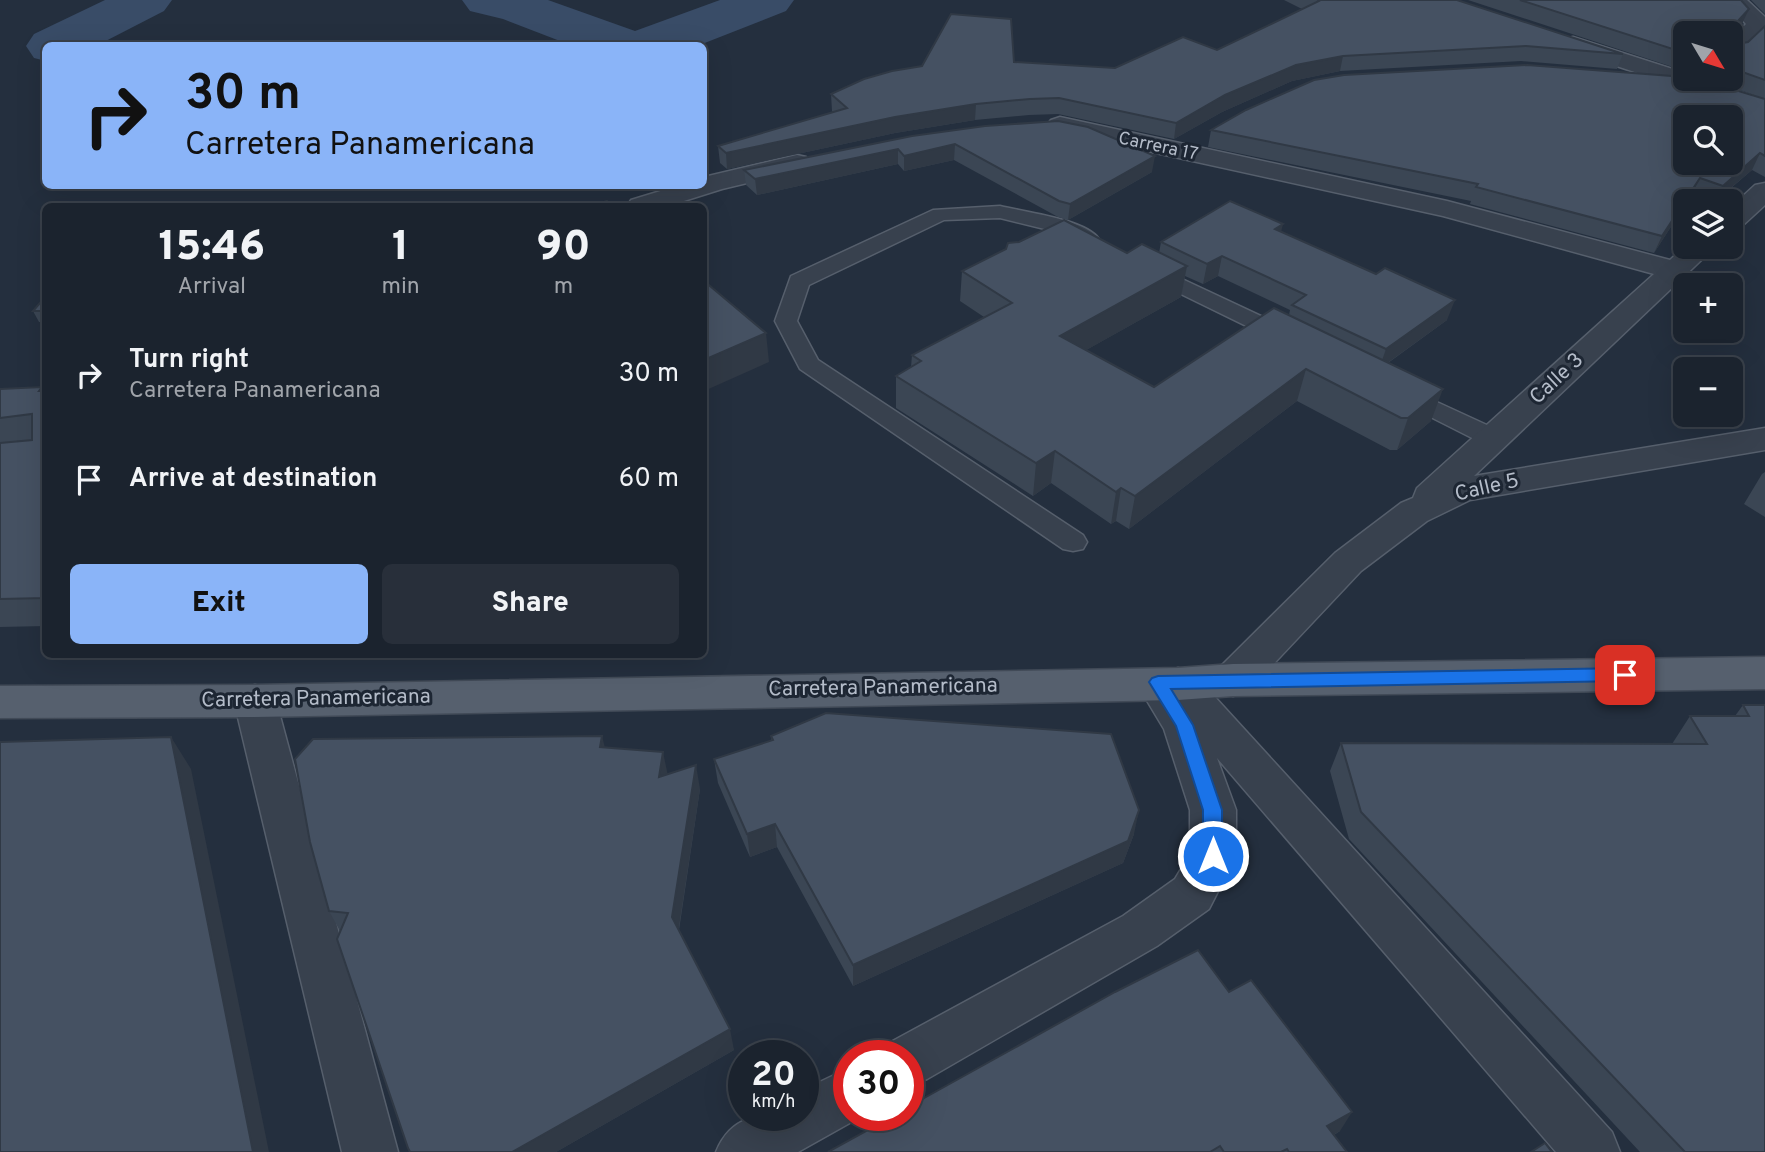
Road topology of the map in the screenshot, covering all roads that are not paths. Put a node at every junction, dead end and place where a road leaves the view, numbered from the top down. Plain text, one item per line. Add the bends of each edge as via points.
1 (1734, 0) edge
2 (1554, 37) edge
3 (1743, 39) edge
4 (1673, 73) edge
5 (1606, 79) edge
6 (1673, 83) edge
7 (1723, 91) edge
8 (1765, 108) edge
9 (1033, 125) edge
10 (1210, 132) edge
11 (1176, 152) junction
12 (815, 159) edge
13 (707, 185) edge
14 (694, 189) edge
15 (1765, 191) edge
16 (650, 203) edge
17 (1743, 210) edge
18 (1687, 259) edge
19 (1673, 271) junction
20 (1309, 348) edge
21 (1383, 384) edge
22 (1493, 438) junction
23 (1765, 439) edge
24 (1414, 512) junction
25 (1073, 541) dead end
26 (1765, 673) edge
27 (1233, 680) junction
28 (1168, 683) junction
29 (255, 701) junction
30 (0, 702) edge
31 (924, 1051) edge
32 (833, 1103) edge
33 (370, 1152) edge
34 (744, 1152) edge
35 (1592, 1152) edge

1 - 3 street via 1759,24
2 - 4 street
5 - 6 street
7 - 8 street
9 - 11 street, Carrera 17 via 1057,124
10 - 11 street
11 - 19 street, Carrera 17 via 1447,209
12 - 13 street
14 - 16 street
15 - 17 street
18 - 19 street, Calle 3
19 - 22 street, Calle 3
20 - 25 lane via 1064,227 1000,212 940,214 799,281 786,321 808,364
21 - 22 lane
22 - 24 street, Calle 3
23 - 24 street, Calle 5 via 1462,490
24 - 27 street, Calle 5 via 1348,562
26 - 27 main road, Carretera Panamericana
27 - 28 main road, Carretera Panamericana
28 - 29 main road, Carretera Panamericana
28 - 31 street via 1213,810 1213,856 1192,894 1140,931
28 - 35 street
29 - 30 main road, Carretera Panamericana
29 - 33 street
32 - 34 street

